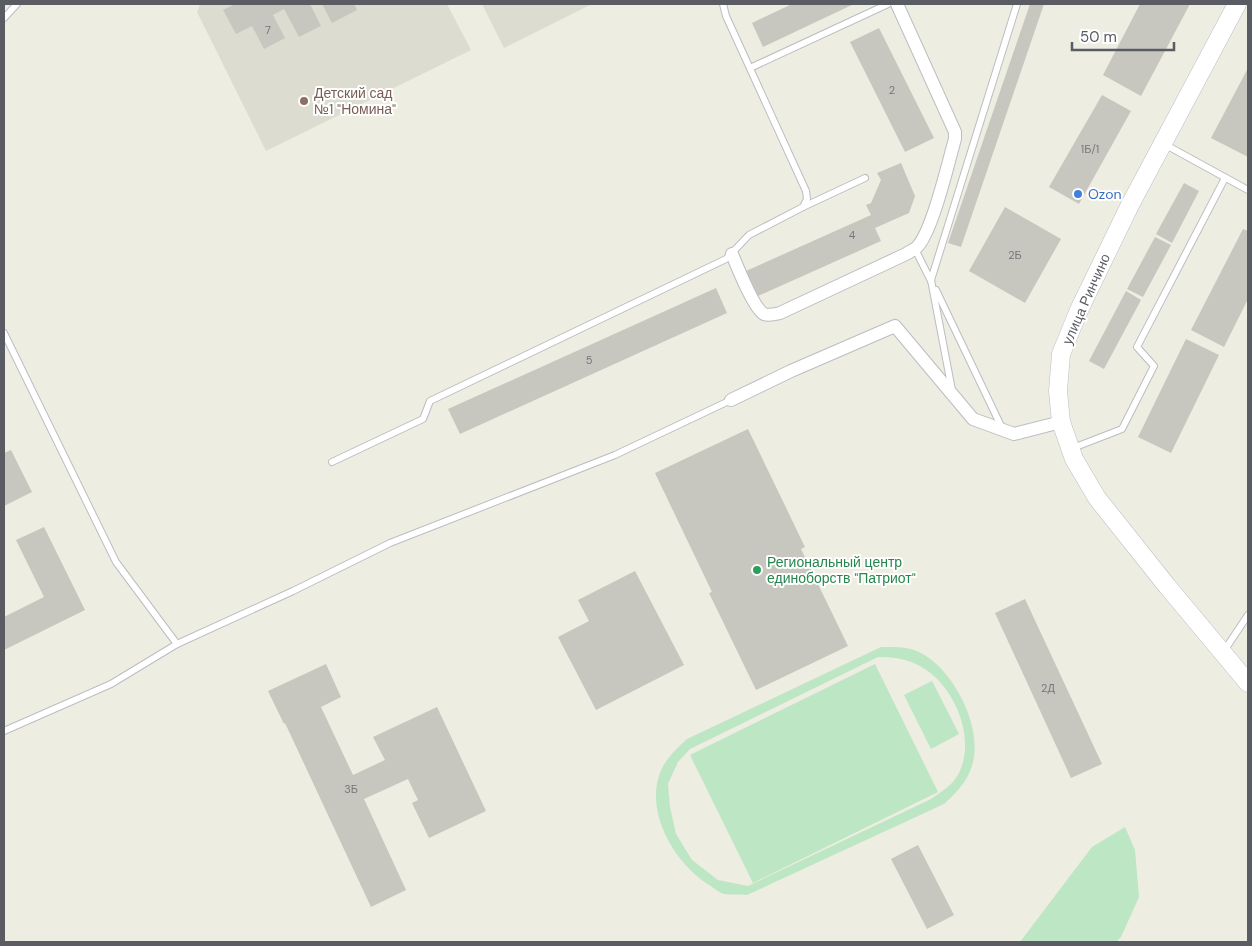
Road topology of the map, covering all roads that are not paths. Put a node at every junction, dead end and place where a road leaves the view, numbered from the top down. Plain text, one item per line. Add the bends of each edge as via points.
1 (17, 4) edge
2 (723, 4) edge
3 (888, 4) edge
4 (898, 4) edge
5 (1017, 4) edge
6 (1238, 4) edge
7 (4, 18) edge
8 (750, 68) junction
9 (1163, 144) junction
10 (865, 178) dead end
11 (1225, 178) junction
12 (1248, 190) edge
13 (803, 206) junction
14 (915, 248) junction
15 (732, 254) junction
16 (931, 280) junction
17 (4, 334) edge
18 (953, 397) junction
19 (731, 400) joint
20 (1061, 422) junction
21 (1003, 430) junction
22 (1071, 448) junction
23 (332, 462) dead end
24 (1248, 615) edge
25 (177, 644) junction
26 (1223, 653) junction
27 (1248, 682) edge
28 (4, 730) edge

1 - 7 lane
2 - 8 lane
3 - 8 lane
4 - 14 street via 955,132 931,222
5 - 16 lane
6 - 9 street, улица Ринчино
8 - 13 lane via 806,191 807,199
9 - 11 lane
9 - 20 street, улица Ринчино via 1079,310 1061,354 1058,391
10 - 13 lane
11 - 12 lane
11 - 22 lane via 1138,347 1154,366 1122,429
13 - 15 lane via 749,235
14 - 15 street via 780,313 770,314 764,314 756,306
14 - 16 lane
15 - 23 lane via 430,401 423,419
16 - 18 lane
16 - 21 lane
17 - 25 lane via 116,562
18 - 19 street via 895,326
18 - 21 street via 973,419
19 - 25 lane via 614,455 390,543
20 - 21 street via 1014,434
20 - 22 street, улица Ринчино
22 - 26 street, улица Ринчино via 1097,498
24 - 26 lane
25 - 28 lane via 111,684
26 - 27 street, улица Ринчино

